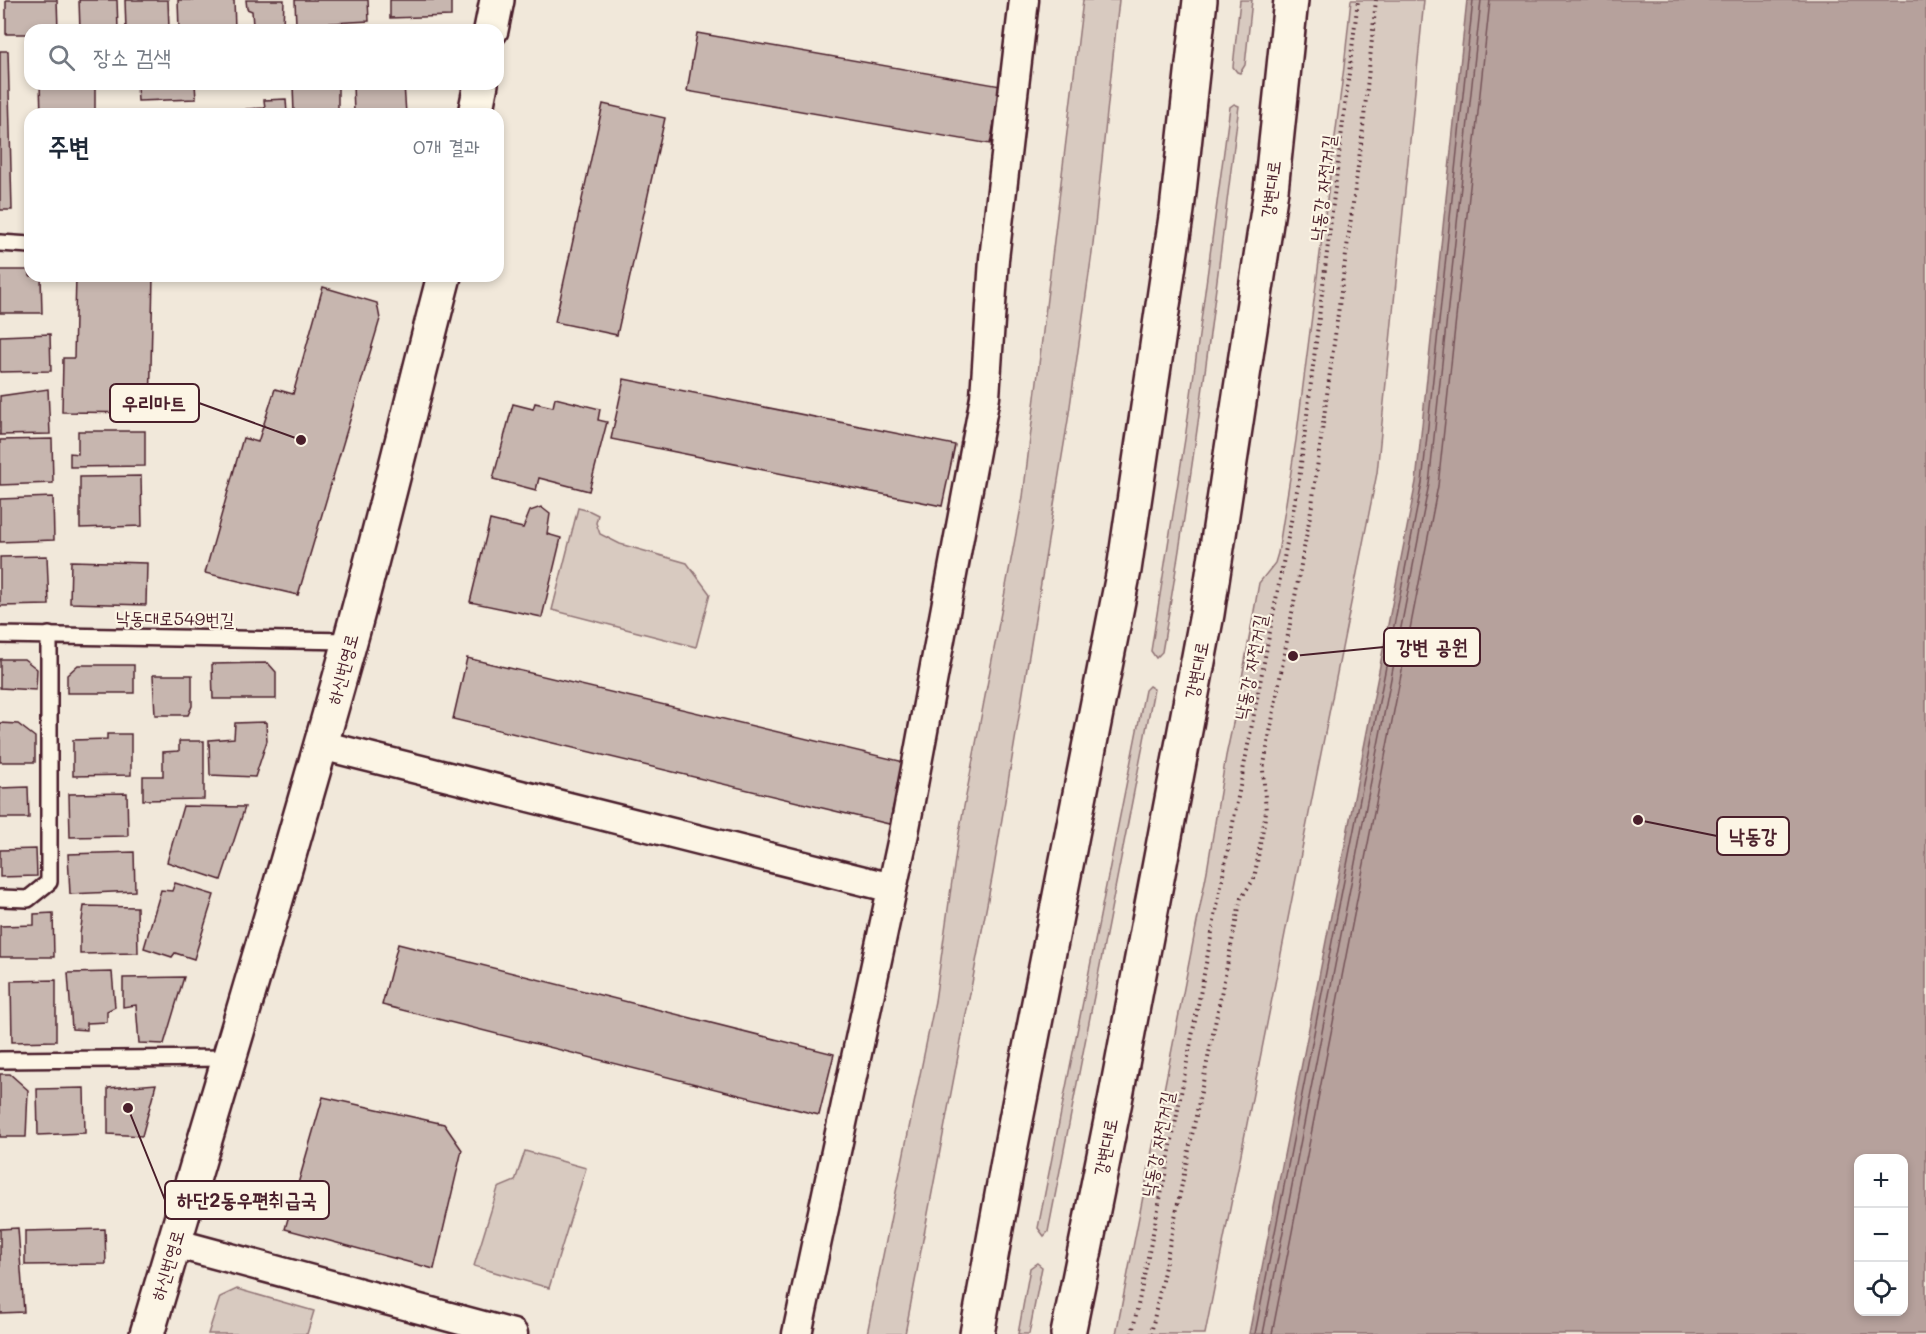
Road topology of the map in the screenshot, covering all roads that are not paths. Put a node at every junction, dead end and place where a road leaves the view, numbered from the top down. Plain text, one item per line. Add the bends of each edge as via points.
1 (497, 0) edge
2 (1024, 0) edge
3 (1200, 0) edge
4 (1291, 0) edge
5 (492, 24) edge
6 (480, 90) edge
7 (476, 108) edge
8 (0, 243) edge
9 (24, 245) edge
10 (442, 282) edge
11 (0, 635) edge
12 (49, 635) junction
13 (350, 641) junction
14 (321, 745) junction
15 (892, 888) junction
16 (0, 898) edge
17 (230, 1058) junction
18 (0, 1060) edge
19 (174, 1243) junction
20 (147, 1334) edge
21 (513, 1334) edge
22 (797, 1334) edge
23 (977, 1334) edge
24 (1068, 1334) edge

1 - 5 main road
2 - 15 street via 994,259 985,397
3 - 23 main road via 1177,210 1124,570
4 - 24 main road, 강변대로 via 1270,190 1207,614
6 - 7 main road
8 - 9 lane
10 - 13 main road, 하신번영로
11 - 12 lane, 낙동대로549번길
12 - 13 lane, 낙동대로549번길
12 - 16 lane via 49,882 28,899
13 - 14 main road, 하신번영로
14 - 15 street
14 - 17 main road, 하신번영로
15 - 22 street
17 - 18 lane
17 - 19 main road, 하신번영로
19 - 20 main road, 하신번영로
19 - 21 street

